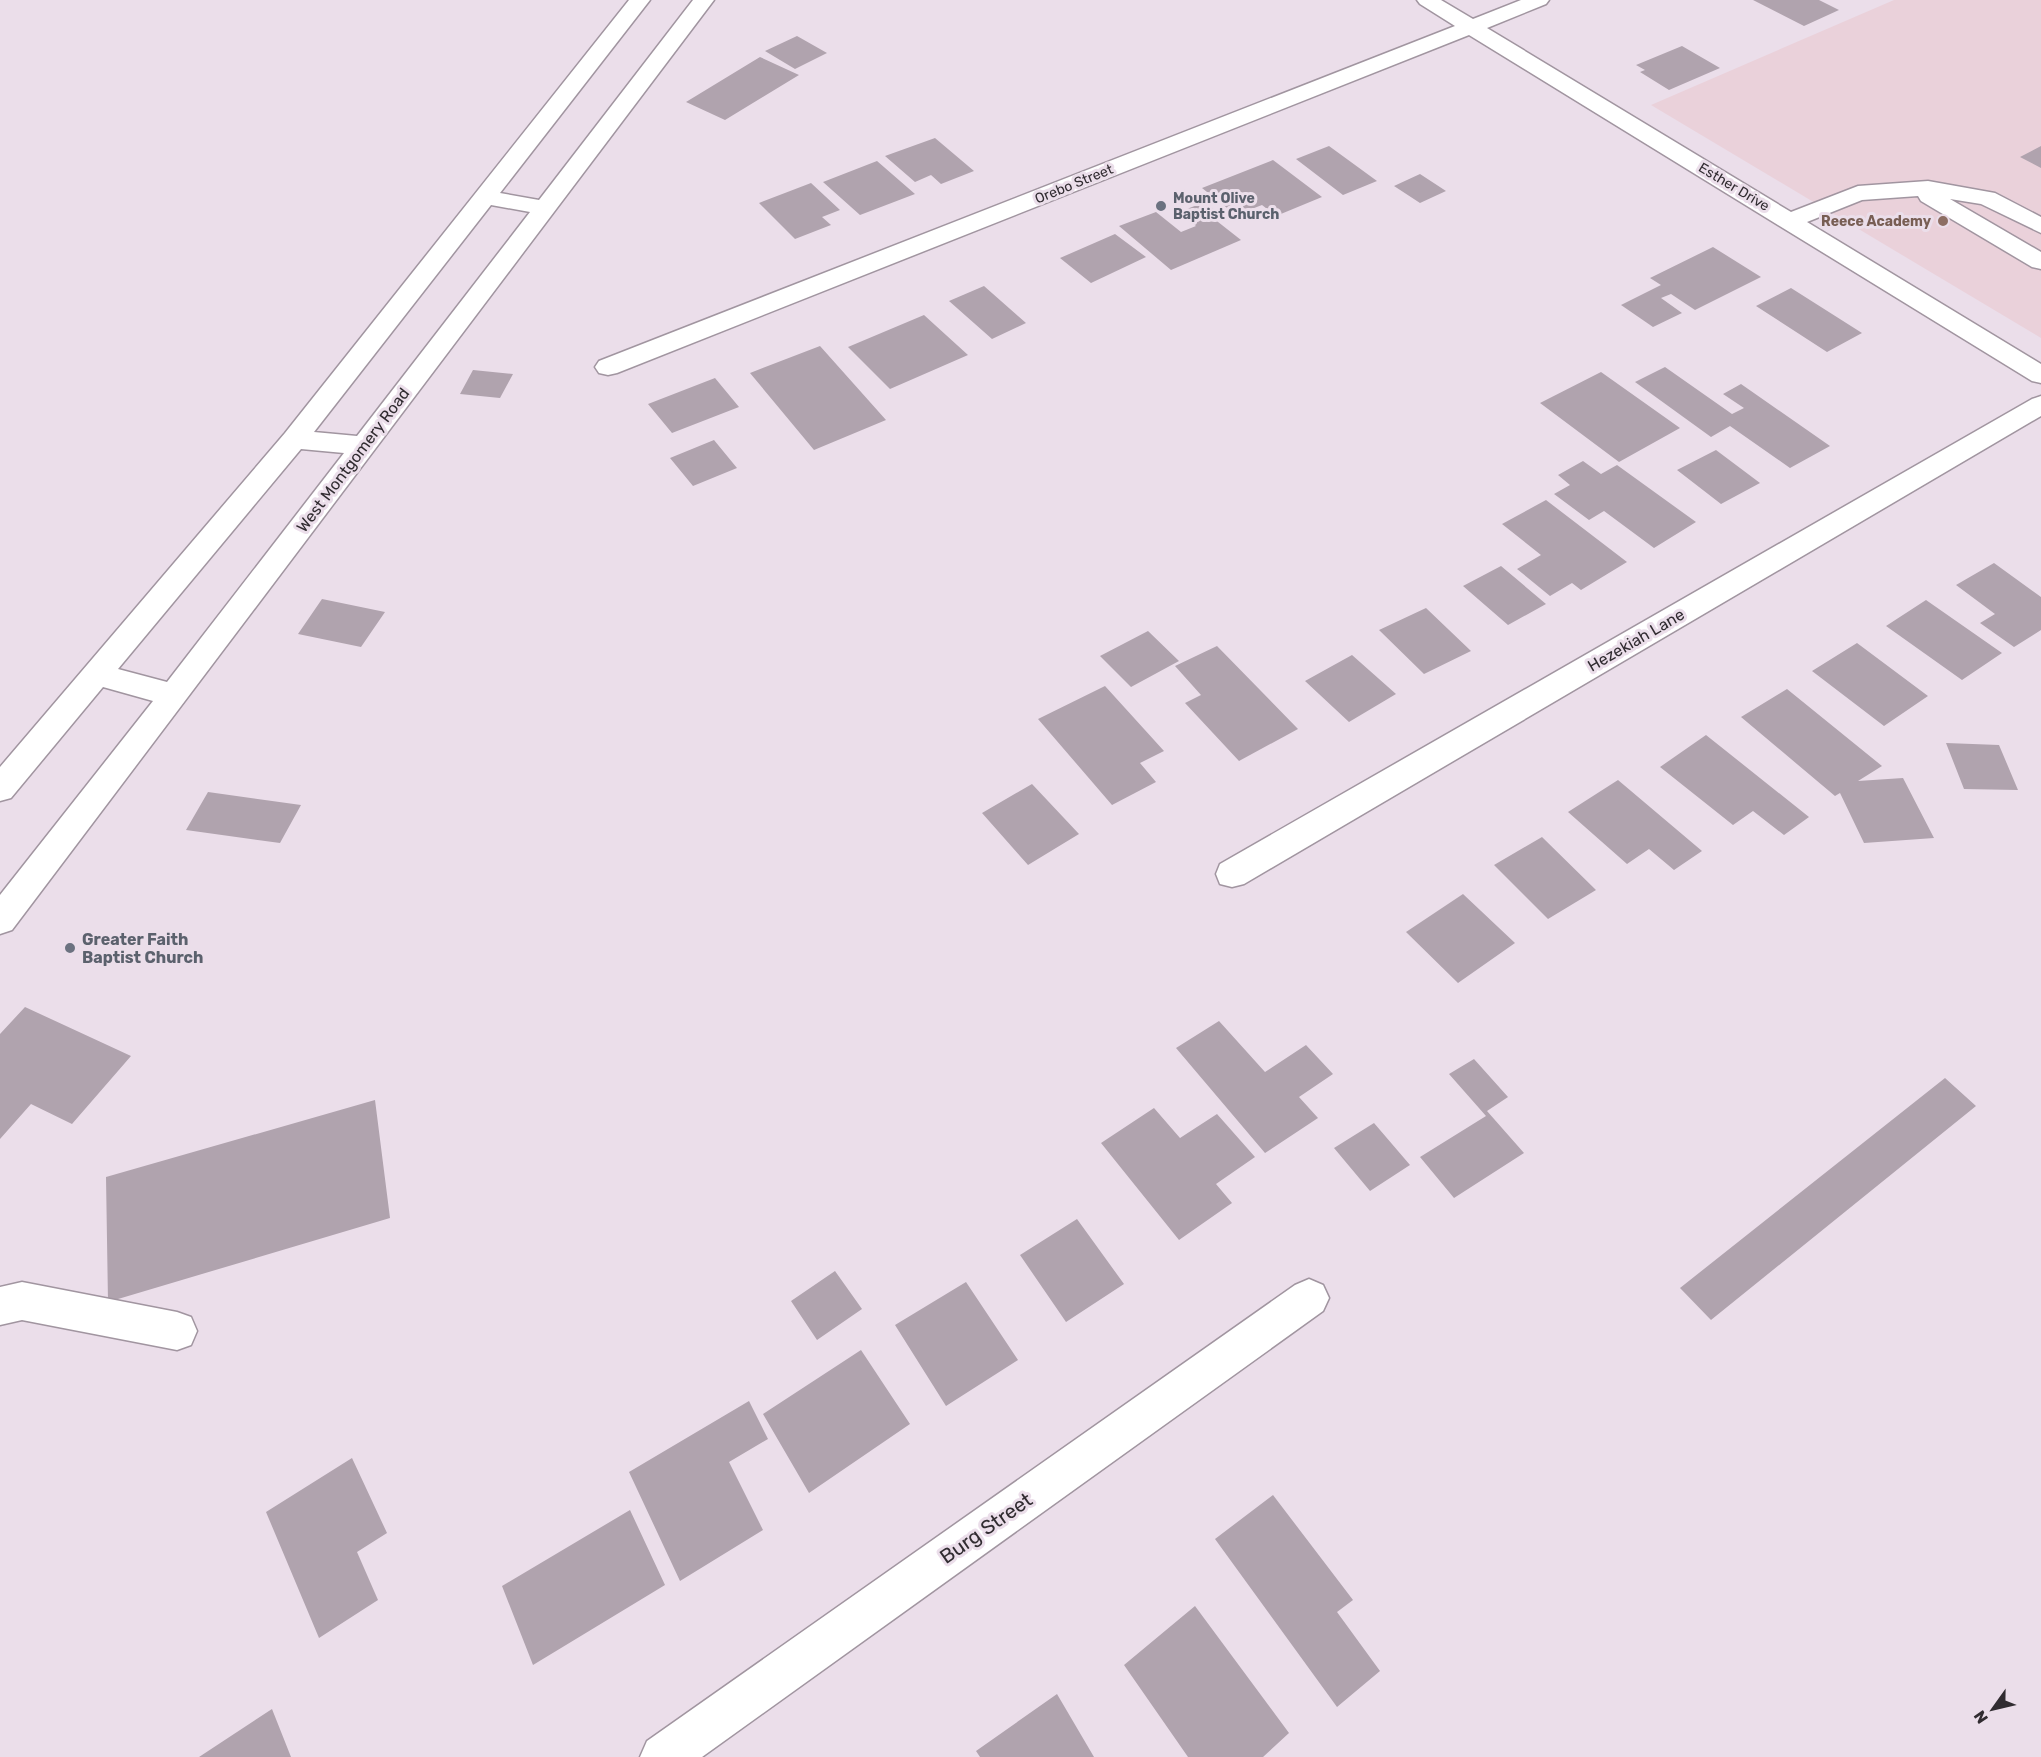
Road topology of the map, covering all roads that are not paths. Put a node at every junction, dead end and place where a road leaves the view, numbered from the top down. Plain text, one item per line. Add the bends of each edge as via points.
1 (640, 0) edge
2 (704, 0) edge
3 (1427, 0) edge
4 (1539, 0) edge
5 (1471, 27) junction
6 (1916, 189) junction
7 (485, 197) junction
8 (544, 208) junction
9 (1790, 221) junction
10 (2041, 226) edge
11 (2041, 262) edge
12 (608, 367) dead end
13 (2041, 375) edge
14 (2041, 405) edge
15 (294, 439) junction
16 (364, 446) junction
17 (97, 674) junction
18 (174, 695) junction
19 (0, 789) edge
20 (1232, 874) dead end
21 (0, 920) edge
22 (1309, 1298) dead end
23 (0, 1306) edge
24 (177, 1331) dead end
25 (663, 1757) edge

1 - 7 street
2 - 8 street, West Montgomery Road
3 - 5 street, Esther Drive
4 - 5 street, Orebo Street
5 - 9 street, Esther Drive
5 - 12 street, Orebo Street
6 - 9 street via 1858,194
6 - 10 street via 1987,198
6 - 11 street
7 - 8 street
7 - 15 street
8 - 16 street, West Montgomery Road
9 - 13 street, Esther Drive
14 - 20 street, Hezekiah Lane
15 - 16 street
15 - 17 street
16 - 18 street, West Montgomery Road
17 - 18 street
17 - 19 street
18 - 21 street, West Montgomery Road
22 - 25 street, Burg Street
23 - 24 street via 22,1301

